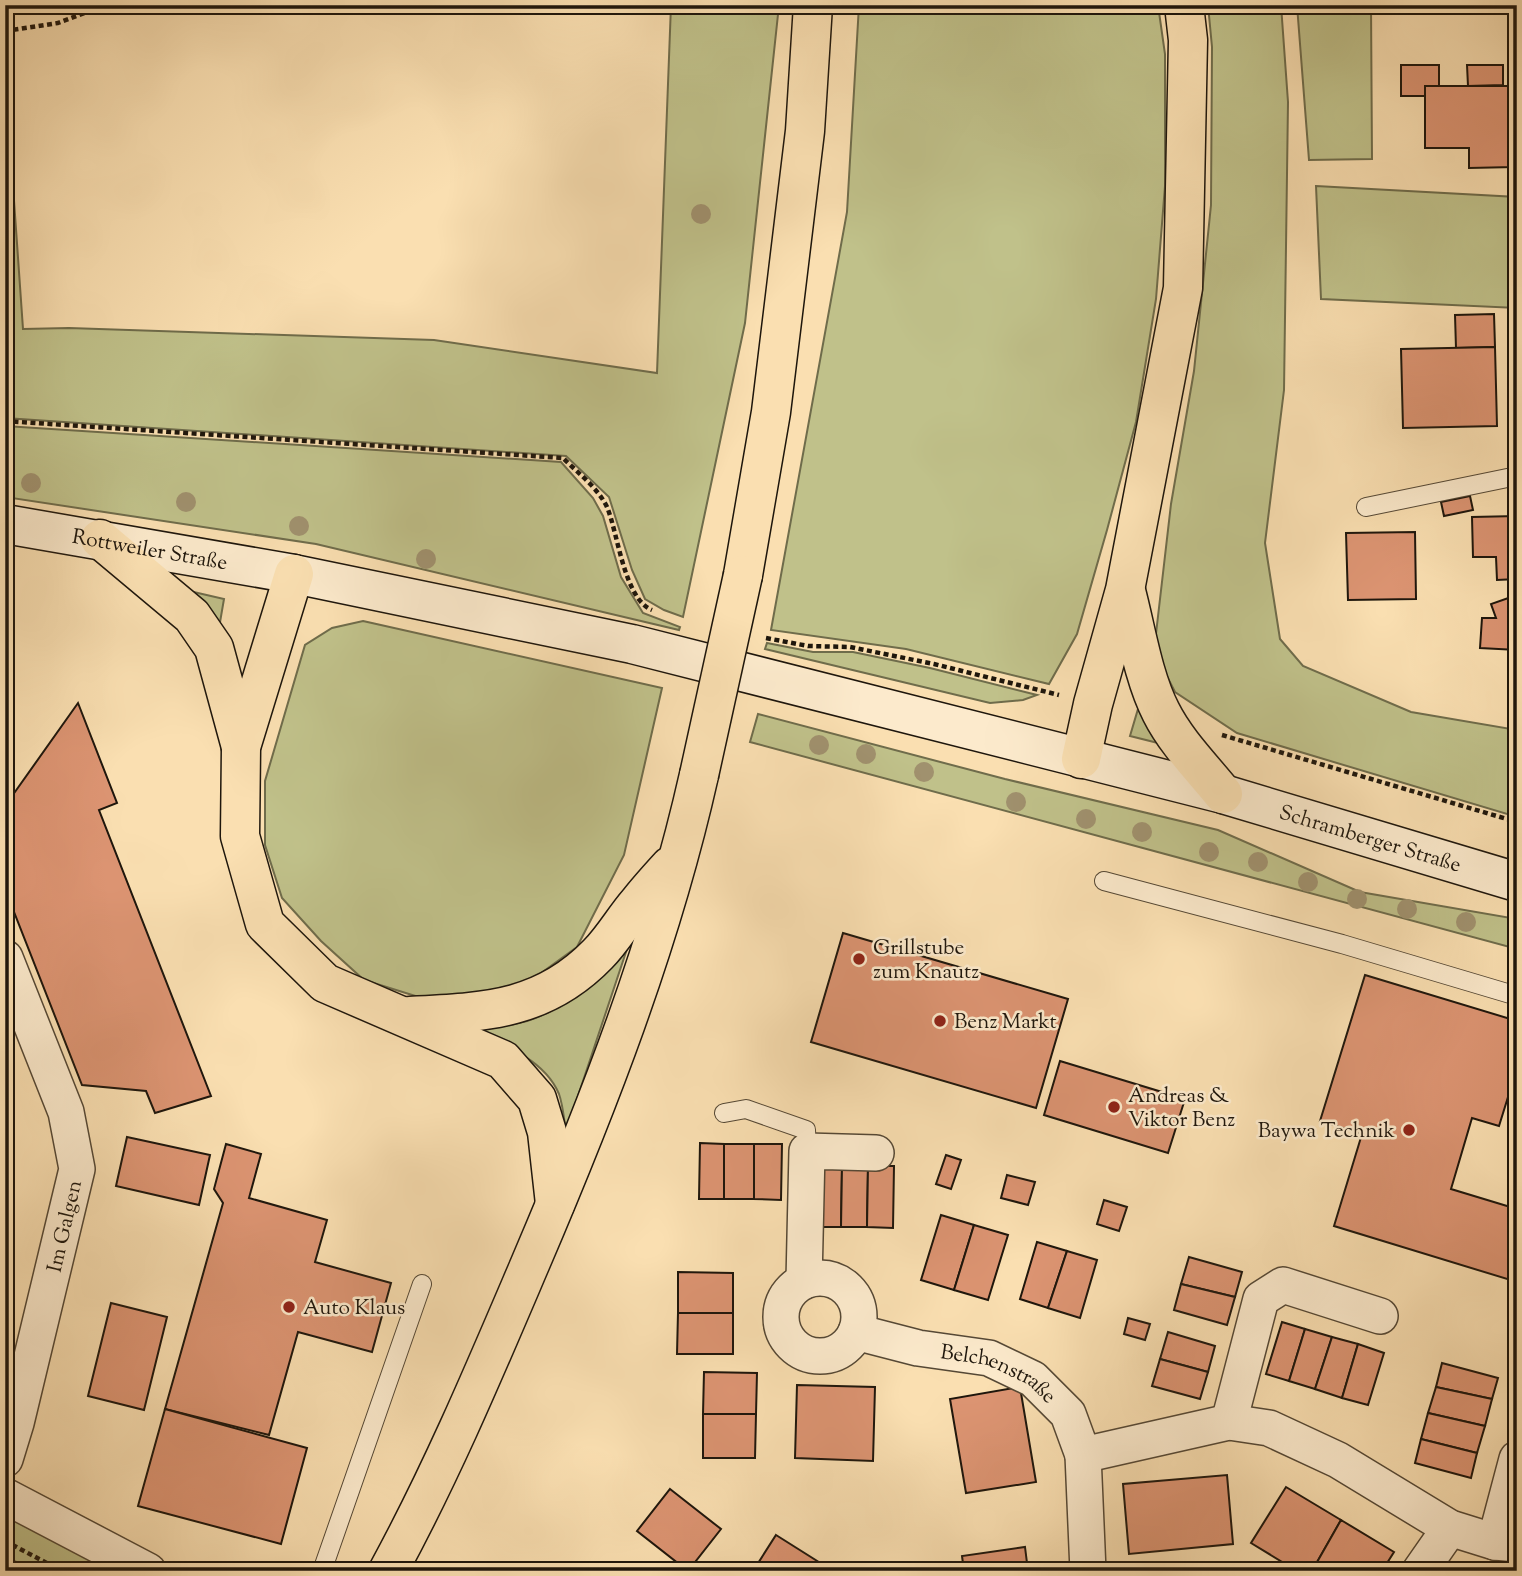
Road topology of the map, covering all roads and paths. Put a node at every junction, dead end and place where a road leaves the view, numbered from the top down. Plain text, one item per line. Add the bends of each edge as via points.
1 (106, 5) edge
2 (813, 5) edge
3 (1184, 5) edge
4 (5, 31) edge
5 (5, 421) edge
6 (1517, 476) edge
7 (1366, 507) dead end
8 (5, 524) edge
9 (100, 539) junction
10 (294, 573) junction
11 (1125, 590) junction
12 (657, 612) dead end
13 (757, 636) dead end
14 (1093, 704) junction
15 (1215, 730) dead end
16 (241, 747) junction
17 (1081, 760) junction
18 (1223, 794) junction
19 (1517, 822) edge
20 (678, 857) junction
21 (1104, 880) dead end
22 (1517, 882) edge
23 (5, 958) edge
24 (1517, 996) edge
25 (400, 1016) junction
26 (724, 1113) dead end
27 (807, 1151) junction
28 (876, 1153) dead end
29 (555, 1206) junction
30 (804, 1281) junction
31 (422, 1284) dead end
32 (1380, 1316) dead end
33 (856, 1332) junction
34 (1229, 1422) junction
35 (1083, 1455) junction
36 (5, 1459) edge
37 (1517, 1459) edge
38 (5, 1496) edge
39 (1450, 1528) junction
40 (5, 1541) edge
41 (1506, 1543) edge
42 (62, 1571) edge
43 (148, 1571) edge
44 (322, 1571) edge
45 (388, 1571) edge
46 (1088, 1571) edge
47 (1420, 1571) edge

1 - 4 path via 58,23
2 - 20 main road, bridge via 805,131 772,412 743,575
3 - 11 main road via 1188,40 1183,288
5 - 12 path via 563,458 606,506 636,594 646,608
6 - 7 lane
8 - 9 street, Rottweiler Straße
9 - 10 street, Rottweiler Straße
9 - 16 main road via 200,627 214,648
10 - 16 main road
10 - 17 street, Rottweiler Straße via 632,644
11 - 14 main road
11 - 18 main road via 1161,711
13 - 14 path via 922,661
14 - 17 main road
15 - 19 path via 1224,737
16 - 25 main road via 240,836 265,924 325,983
17 - 18 street, Schramberger Straße
18 - 22 street, Schramberger Straße
20 - 25 main road via 599,953 566,982 532,999 481,1012
20 - 29 main road via 633,1006
21 - 24 lane
23 - 36 street, Im Galgen via 66,1112 77,1169
25 - 29 main road via 503,1060 537,1099 547,1132
26 - 27 lane via 746,1109 806,1130
27 - 28 street
27 - 30 street
29 - 45 main road via 479,1384
30 - 33 street via 818,1278 844,1286 858,1307
30 - 33 street via 793,1289 780,1312 781,1326 795,1348 806,1354 830,1355 841,1350
31 - 44 lane
32 - 34 street via 1283,1285 1261,1300
33 - 35 street, Belchenstraße via 918,1348 989,1358 1033,1379 1068,1414
34 - 35 street
34 - 39 street via 1269,1428 1338,1460
35 - 46 street, Belchenstraße
37 - 41 street
38 - 43 street
39 - 41 street
39 - 47 street
40 - 42 path

